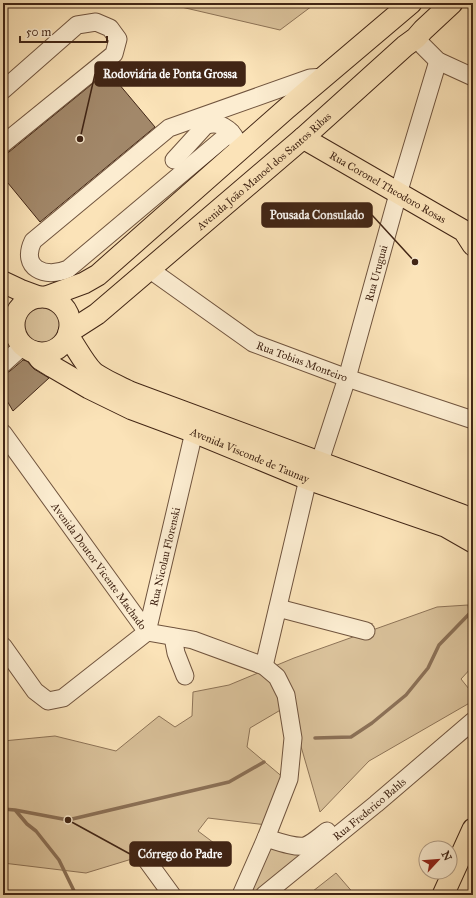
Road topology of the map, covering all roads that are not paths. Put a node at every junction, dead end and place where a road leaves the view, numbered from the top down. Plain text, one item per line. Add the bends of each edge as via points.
1 (452, 3) edge
2 (404, 9) edge
3 (416, 38) junction
4 (438, 61) junction
5 (325, 77) junction
6 (473, 77) edge
7 (3, 90) edge
8 (231, 132) junction
9 (302, 138) junction
10 (3, 144) edge
11 (240, 151) junction
12 (174, 160) dead end
13 (398, 194) junction
14 (470, 237) edge
15 (149, 268) junction
16 (3, 282) edge
17 (42, 297) junction
18 (97, 314) junction
19 (68, 334) junction
20 (19, 339) edge
21 (86, 363) junction
22 (3, 364) edge
23 (347, 378) junction
24 (473, 420) edge
25 (194, 432) junction
26 (3, 433) edge
27 (320, 461) junction
28 (308, 479) junction
29 (473, 523) edge
30 (473, 542) edge
31 (278, 608) junction
32 (366, 631) dead end
33 (147, 632) junction
34 (173, 637) junction
35 (3, 646) edge
36 (264, 666) junction
37 (185, 676) dead end
38 (473, 721) edge
39 (376, 804) junction
40 (473, 829) edge
41 (266, 838) junction
42 (145, 858) dead end
43 (172, 895) edge
44 (241, 895) edge
45 (264, 895) edge
46 (443, 895) edge

1 - 3 main road, Avenida João Manoel dos Santos Ribas
2 - 3 main road via 392,27 393,32 401,40
2 - 5 main road
3 - 4 street
3 - 9 main road, Avenida João Manoel dos Santos Ribas
4 - 6 street
4 - 13 street, Rua Uruguai
5 - 8 street via 310,78 169,128 33,241 30,256 34,266 37,270 51,273 68,269
5 - 11 main road
7 - 10 street via 77,25 96,22 110,28 118,39 114,54
8 - 11 street
8 - 12 street via 217,124 205,126
9 - 13 main road, Rua Coronel Theodoro Rosas
9 - 15 main road, Avenida João Manoel dos Santos Ribas
11 - 17 main road via 98,275 84,283
13 - 14 main road, Rua Coronel Theodoro Rosas
13 - 23 street, Rua Uruguai
15 - 18 main road, Avenida João Manoel dos Santos Ribas
15 - 23 street, Rua Tobias Monteiro via 253,343
16 - 17 main road, Avenida Visconde de Taunay
17 - 19 main road, Avenida Visconde de Taunay via 53,299 64,308 70,322
17 - 20 main road via 25,302 17,312 14,324
18 - 19 main road, Avenida João Manoel dos Santos Ribas
18 - 21 main road via 87,340
19 - 20 main road via 54,351 41,353
19 - 21 main road, Avenida Visconde de Taunay
20 - 22 street
20 - 25 main road, Avenida Visconde de Taunay via 40,359 89,388 132,409
21 - 27 main road, Avenida Visconde de Taunay via 94,373 130,392
23 - 24 street, Rua Tobias Monteiro
23 - 27 street, Rua Uruguai
25 - 28 main road, Avenida Visconde de Taunay
25 - 33 street, Rua Nicolau Florenski
26 - 33 street, Avenida Doutor Vicente Machado
27 - 29 main road, Avenida Visconde de Taunay via 462,515
28 - 30 main road, Avenida Visconde de Taunay via 445,526
28 - 31 street
31 - 32 street
31 - 36 street
33 - 34 street, Avenida Doutor Vicente Machado
33 - 35 street via 64,698 48,701 35,691
34 - 36 street, Avenida Doutor Vicente Machado via 193,640
34 - 37 street
36 - 41 street, Avenida Doutor Vicente Machado via 277,677 286,694 293,738 289,779
38 - 39 street, Rua Frederico Bahls
39 - 41 street via 304,846
39 - 45 street, Rua Frederico Bahls
40 - 46 main road
41 - 44 street, Avenida Doutor Vicente Machado
42 - 43 street

